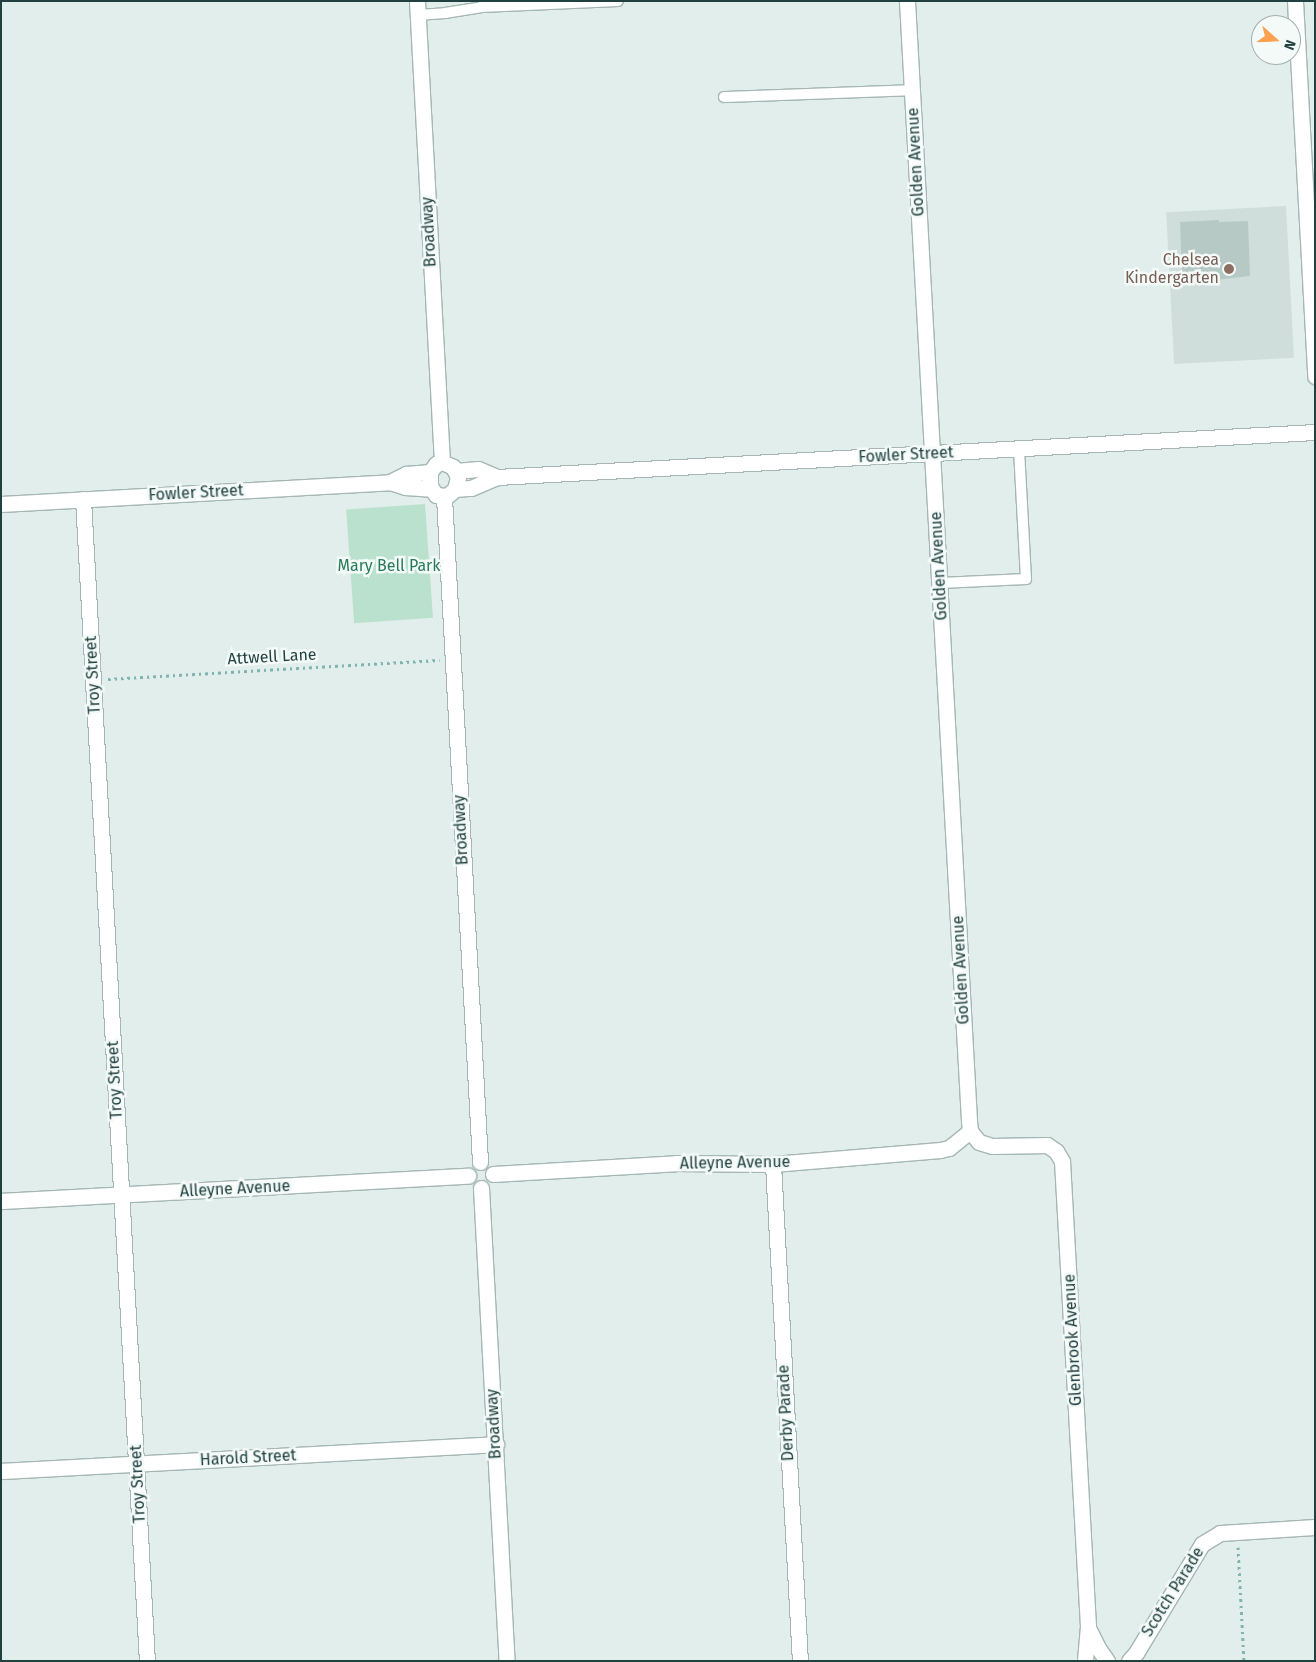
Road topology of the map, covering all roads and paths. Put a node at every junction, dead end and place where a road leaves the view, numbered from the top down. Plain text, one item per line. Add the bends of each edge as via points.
1 (618, 1) edge
2 (907, 1) edge
3 (1295, 1) edge
4 (417, 8) edge
5 (912, 90) junction
6 (724, 97) dead end
7 (1315, 376) edge
8 (1315, 432) edge
9 (1019, 448) junction
10 (933, 453) junction
11 (442, 462) junction
12 (456, 471) junction
13 (430, 472) junction
14 (498, 477) junction
15 (390, 482) junction
16 (444, 492) junction
17 (83, 499) junction
18 (1, 504) edge
19 (940, 583) junction
20 (452, 659) junction
21 (93, 679) junction
22 (970, 1131) junction
23 (480, 1162) junction
24 (773, 1164) junction
25 (493, 1174) junction
26 (468, 1176) junction
27 (482, 1188) junction
28 (122, 1195) junction
29 (1, 1201) edge
30 (496, 1444) junction
31 (136, 1464) junction
32 (1, 1471) edge
33 (1315, 1527) edge
34 (1237, 1532) junction
35 (1088, 1626) junction
36 (147, 1661) edge
37 (507, 1661) edge
38 (800, 1661) edge
39 (1085, 1661) edge
40 (1107, 1661) edge
41 (1129, 1661) edge
42 (1244, 1661) edge

1 - 4 lane via 480,7 445,14
2 - 5 street, Golden Avenue
3 - 7 street
4 - 11 street, Broadway
5 - 6 lane
5 - 10 street, Golden Avenue
8 - 9 street, Fowler Street
9 - 10 street, Fowler Street
9 - 19 lane via 1026,579
10 - 14 street, Fowler Street
10 - 19 street, Golden Avenue
11 - 12 street
11 - 13 street
12 - 14 street, Fowler Street via 478,470
12 - 16 street via 458,480
13 - 15 street, Fowler Street via 406,474
13 - 16 street
14 - 16 street, Fowler Street via 471,488
15 - 16 street, Fowler Street
15 - 17 street, Fowler Street
16 - 20 street, Broadway
17 - 18 street, Fowler Street
17 - 21 street, Troy Street
19 - 22 street, Golden Avenue
20 - 21 path, Attwell Lane
20 - 23 street, Broadway
21 - 28 street, Troy Street
22 - 24 street, Alleyne Avenue via 949,1148 940,1150
22 - 35 street, Glenbrook Avenue via 984,1145 1047,1145 1056,1150 1062,1161
23 - 25 street via 491,1167
23 - 26 street via 473,1165
24 - 25 street, Alleyne Avenue via 676,1163
24 - 38 street, Derby Parade
25 - 27 street via 492,1182
26 - 27 street via 471,1183
26 - 28 street, Alleyne Avenue
27 - 30 street, Broadway
28 - 29 street, Alleyne Avenue
28 - 31 street, Troy Street
30 - 31 street, Harold Street
30 - 37 street, Broadway
31 - 32 street, Harold Street
31 - 36 street, Troy Street
33 - 34 street, Scotch Parade
34 - 41 street, Scotch Parade via 1220,1533 1202,1544
34 - 42 path
35 - 39 street, Glenbrook Avenue
35 - 40 street, Glenbrook Avenue

